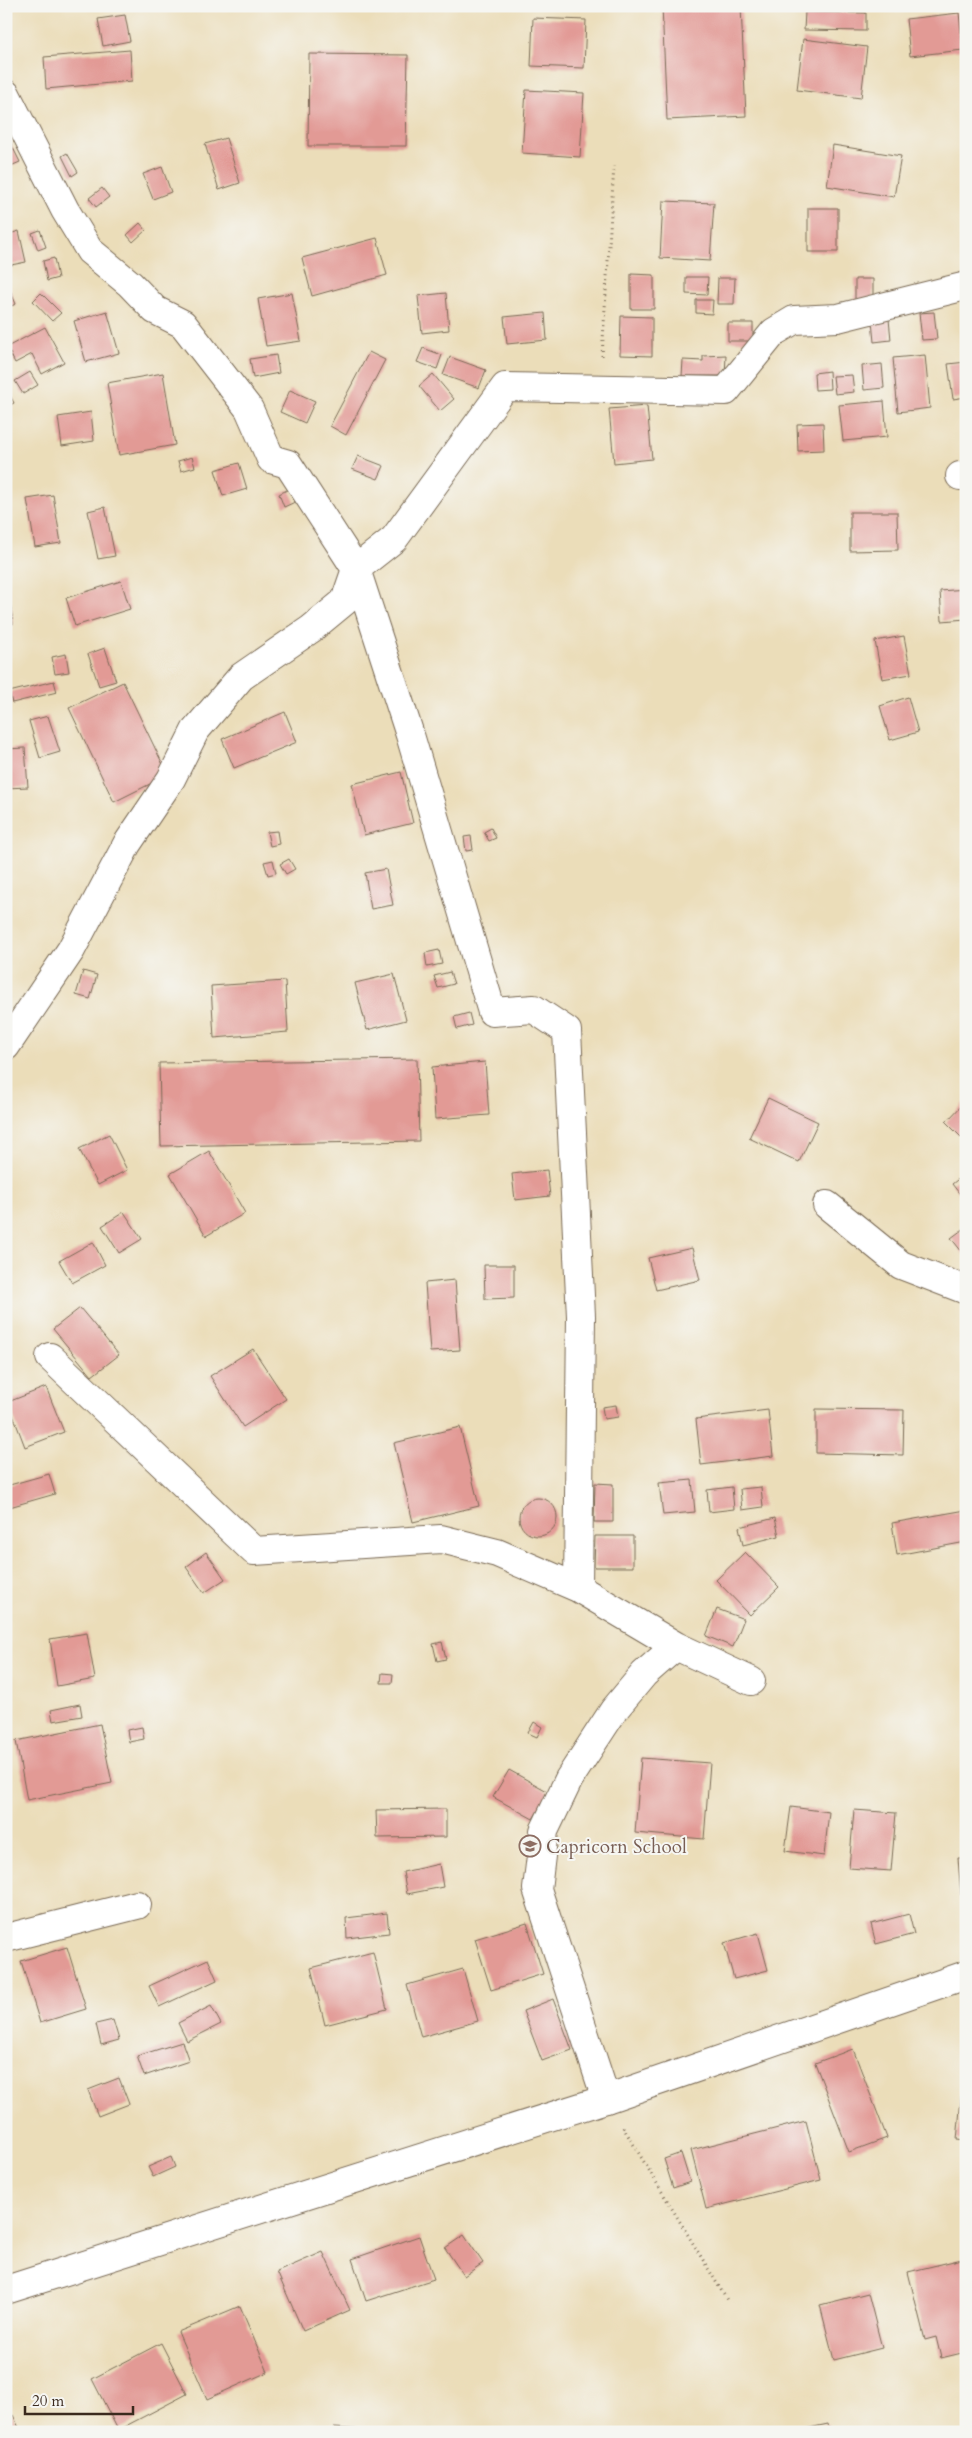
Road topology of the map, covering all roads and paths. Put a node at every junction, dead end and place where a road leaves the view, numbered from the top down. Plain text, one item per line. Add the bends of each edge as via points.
1 (6, 94) edge
2 (614, 166) dead end
3 (966, 286) edge
4 (600, 389) junction
5 (356, 569) junction
6 (6, 1046) edge
7 (827, 1205) dead end
8 (966, 1290) edge
9 (50, 1357) dead end
10 (578, 1588) junction
11 (676, 1646) junction
12 (751, 1681) dead end
13 (137, 1905) dead end
14 (6, 1938) edge
15 (966, 1975) edge
16 (606, 2099) junction
17 (6, 2290) edge
18 (727, 2300) dead end

1 - 5 street via 65,210 90,251 155,310 183,324 249,409 271,459 288,464
2 - 4 path
3 - 4 street via 838,318 794,320 774,332 726,391
4 - 5 street via 505,387 394,539
5 - 6 street via 345,601 311,629 241,677 194,731 171,778 127,844 71,950
5 - 10 street via 410,735 492,1012 534,1009 567,1031 581,1316
7 - 8 street via 901,1265
9 - 10 street via 254,1551 441,1539 497,1553
10 - 11 street
11 - 12 street
11 - 16 street via 644,1674 614,1710 569,1780 544,1831 537,1889
13 - 14 street
15 - 16 street
16 - 17 street
16 - 18 path

